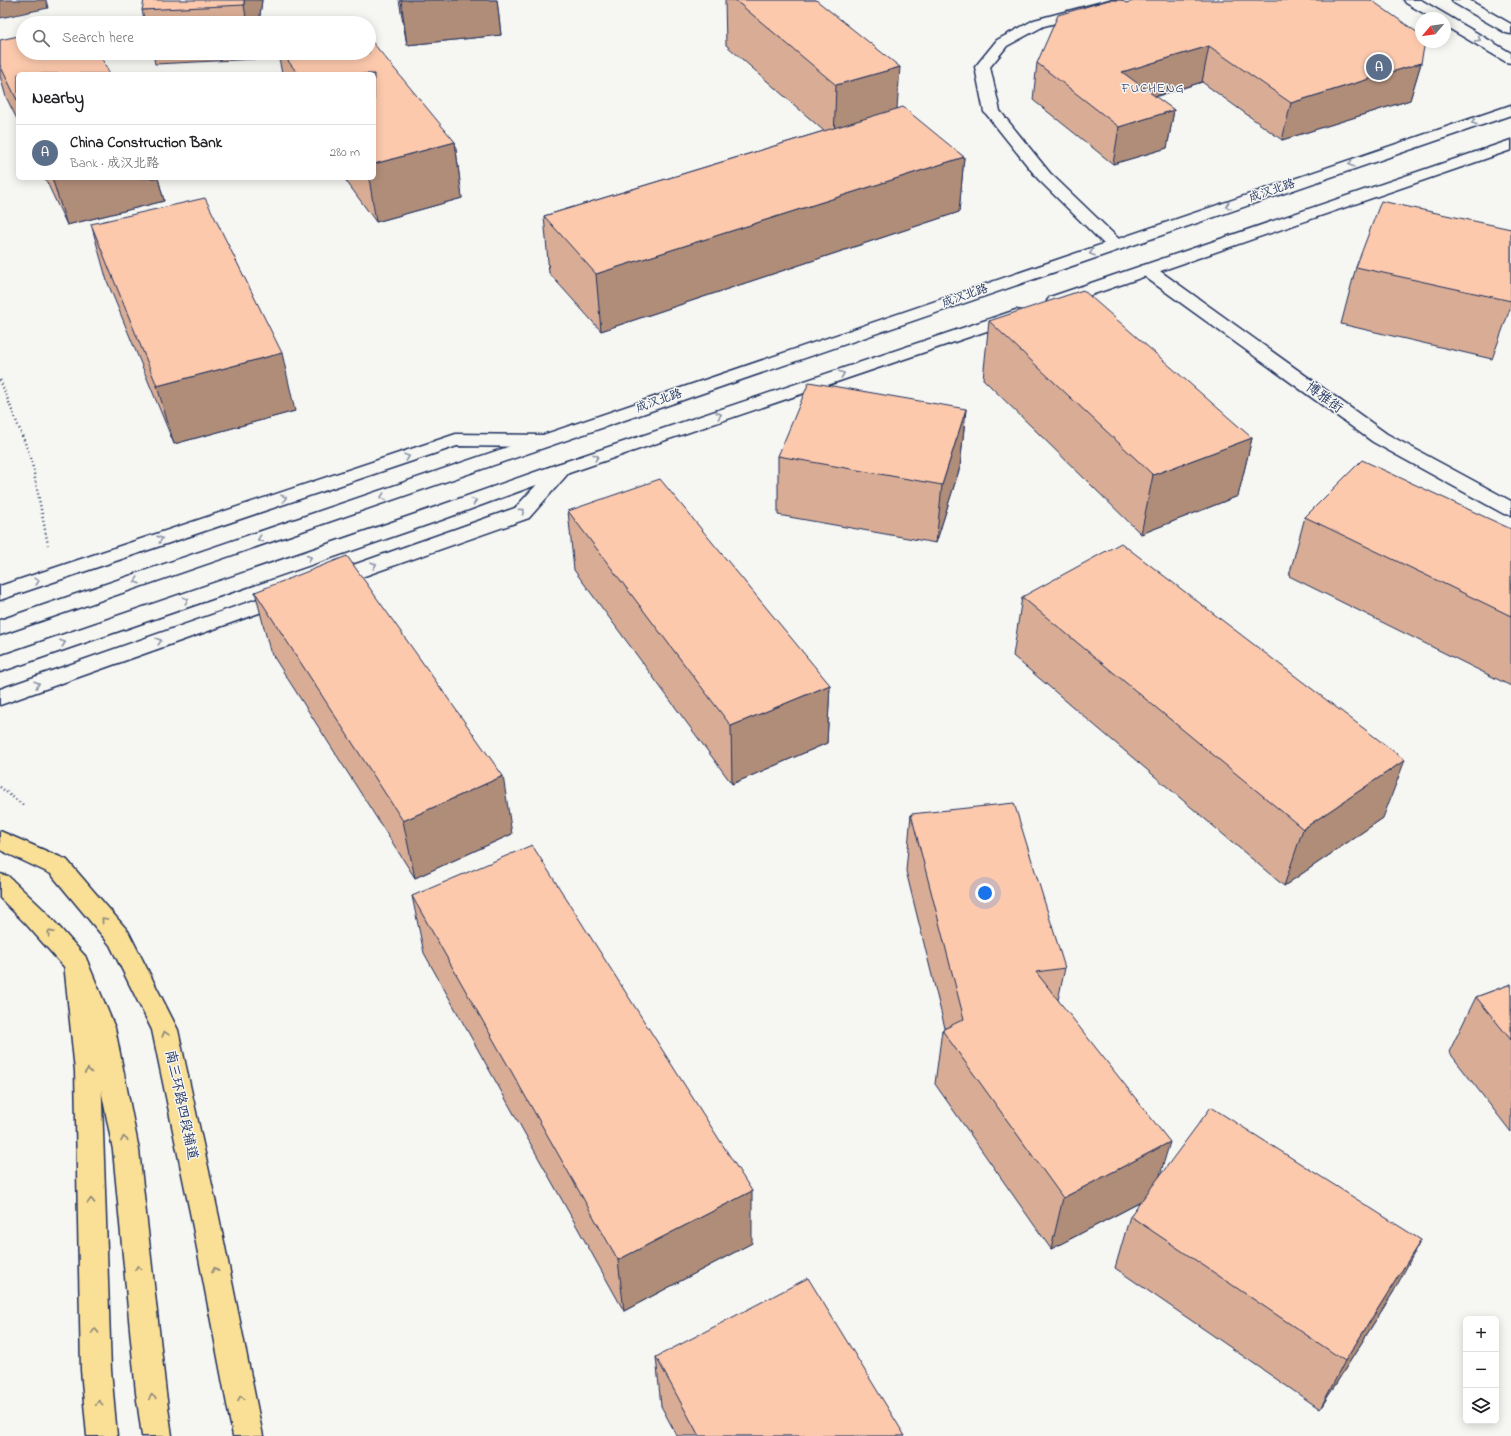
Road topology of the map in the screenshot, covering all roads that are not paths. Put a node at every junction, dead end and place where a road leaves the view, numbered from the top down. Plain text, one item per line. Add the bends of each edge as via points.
1 (1127, 0) edge
2 (1411, 0) edge
3 (1459, 0) edge
4 (1432, 12) edge
5 (1451, 24) edge
6 (1511, 30) edge
7 (1511, 59) edge
8 (1511, 110) edge
9 (1511, 145) edge
10 (1115, 245) junction
11 (1147, 270) junction
12 (544, 441) junction
13 (562, 469) junction
14 (1511, 509) edge
15 (0, 593) edge
16 (0, 628) edge
17 (0, 664) edge
18 (0, 697) edge
19 (0, 840) edge
20 (0, 883) edge
21 (76, 963) junction
22 (102, 1436) edge
23 (157, 1436) edge
24 (248, 1436) edge

1 - 10 main road via 1039,23 1002,43 982,67 992,112 1044,176
2 - 4 main road
3 - 6 main road
5 -> 7 main road
8 -> 10 main road, 成汉北路
9 - 11 main road
10 -> 12 main road, 成汉北路
13 -> 11 main road
11 - 14 main road, 博雅街 via 1380,438
15 -> 12 main road via 456,440
12 -> 16 main road, 成汉北路
17 -> 13 main road
18 -> 13 main road via 522,513
24 -> 19 main road, 南三环路四段辅道 via 165,1030 119,938 59,867
21 -> 20 main road
22 -> 21 main road via 96,1370 88,1071
23 -> 21 main road via 126,1150 102,1028

